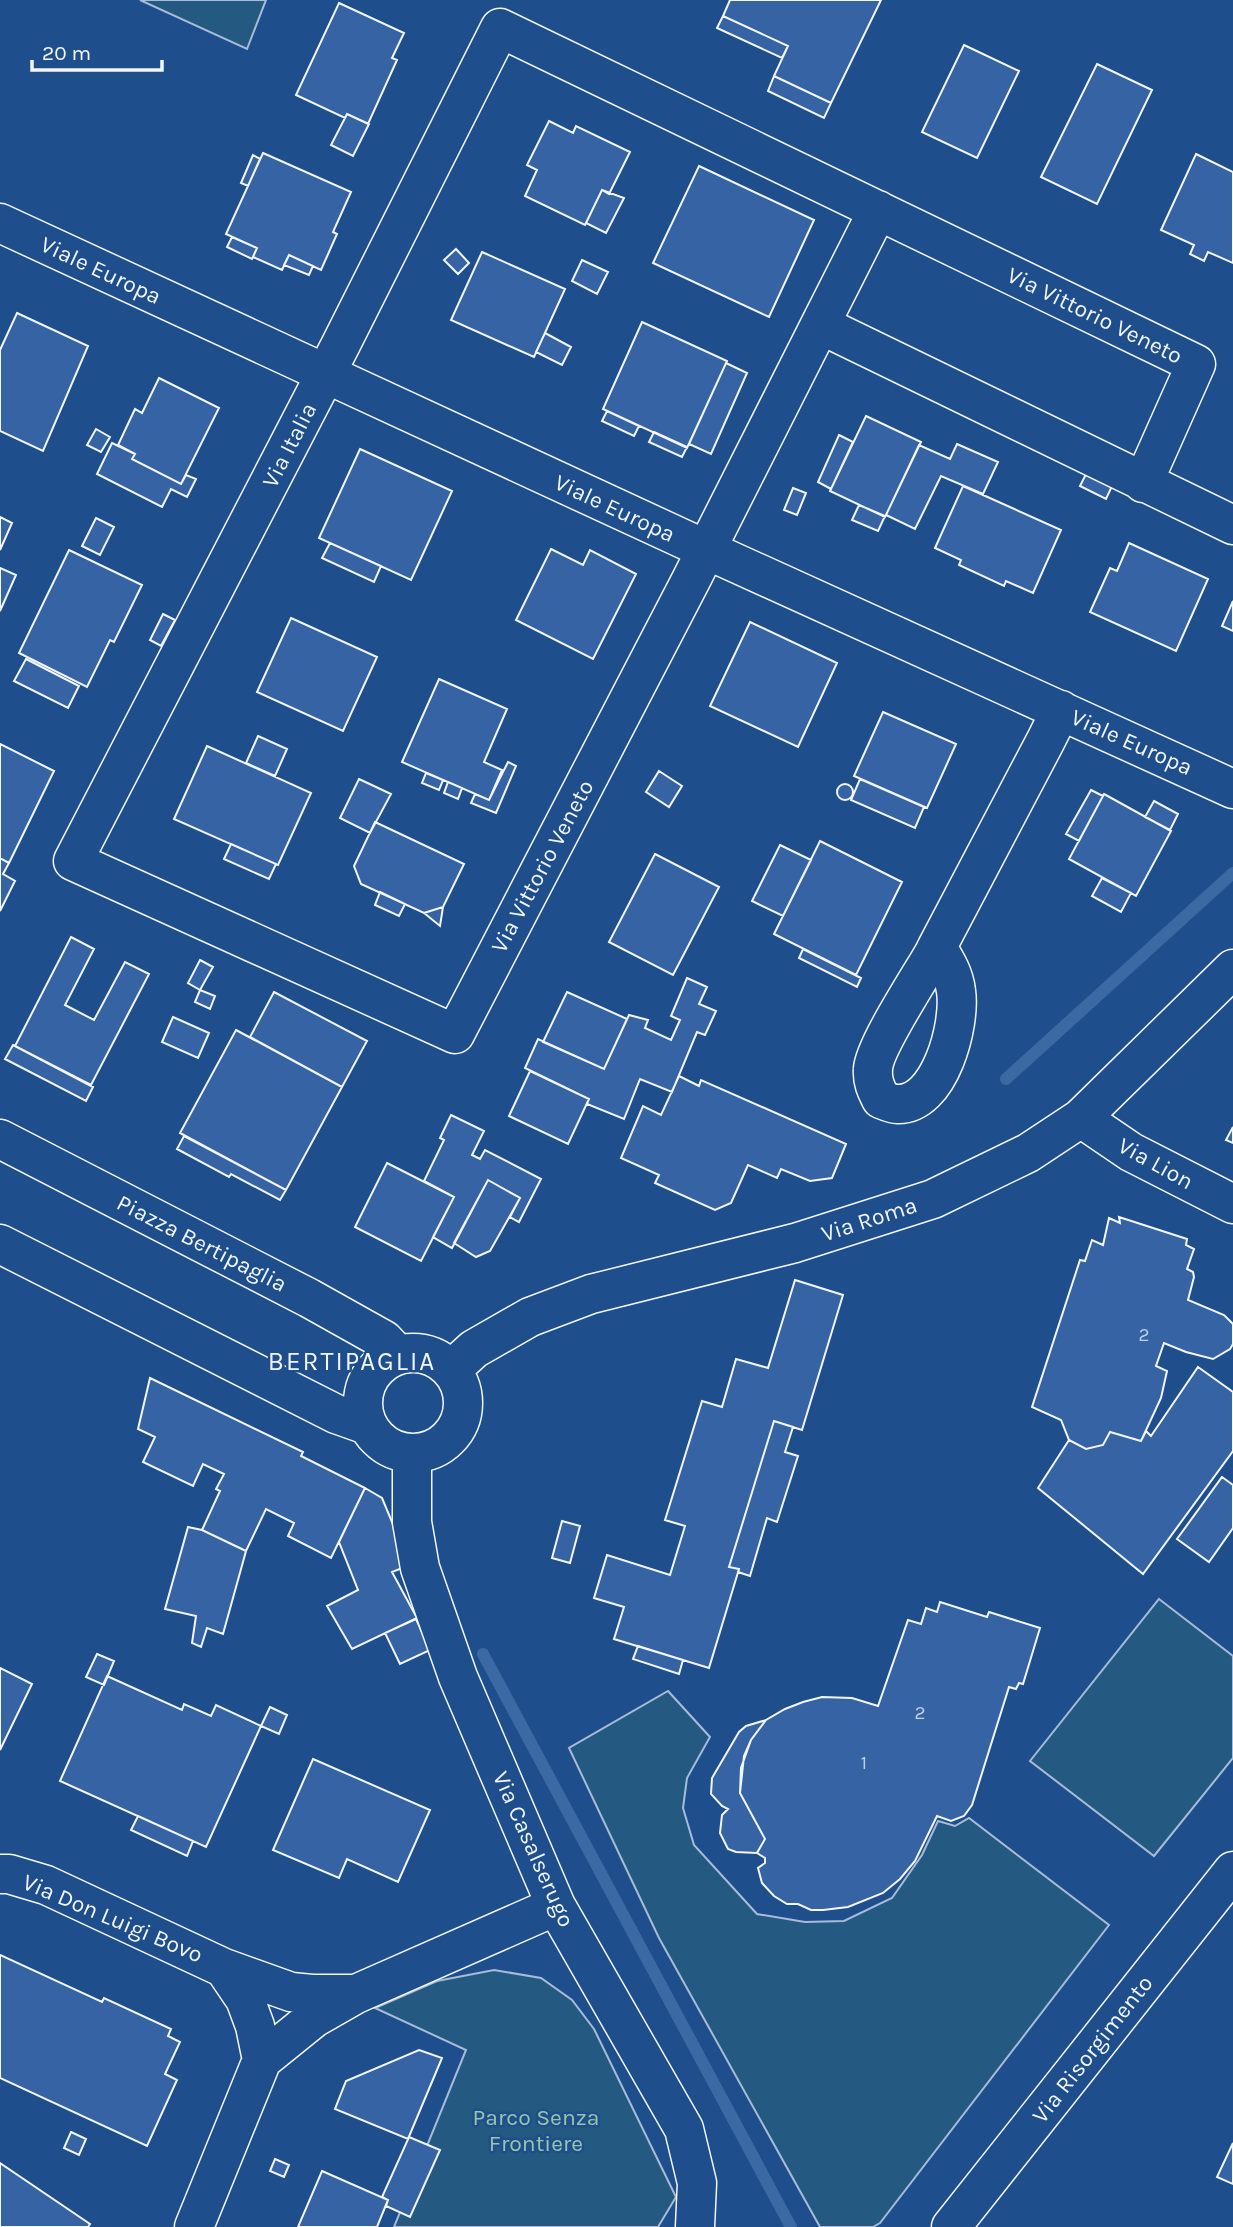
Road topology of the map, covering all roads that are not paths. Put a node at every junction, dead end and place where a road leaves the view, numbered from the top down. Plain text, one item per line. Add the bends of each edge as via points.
1 (500, 28) joint
2 (878, 210) junction
3 (0, 223) edge
4 (821, 325) junction
5 (326, 374) junction
6 (1143, 483) junction
7 (1233, 525) edge
8 (707, 550) junction
9 (1061, 710) junction
10 (1233, 789) edge
11 (73, 860) joint
12 (937, 947) dead end
13 (1233, 969) edge
14 (1081, 1118) junction
15 (0, 1139) edge
16 (1233, 1204) edge
17 (0, 1244) edge
18 (398, 1355) junction
19 (451, 1370) junction
20 (368, 1425) junction
21 (412, 1454) junction
22 (1233, 1871) edge
23 (0, 1874) edge
24 (556, 1906) junction
25 (224, 1968) junction
26 (356, 1994) junction
27 (262, 2060) junction
28 (194, 2227) edge
29 (695, 2227) edge
30 (951, 2227) edge

1 - 2 street, Via Vittorio Veneto
1 - 5 street, Via Italia
2 - 4 street, Via Vittorio Veneto
2 - 6 street, Via Vittorio Veneto via 1196,364
3 - 5 street, Viale Europa
4 - 6 street
4 - 8 street, Via Vittorio Veneto
5 - 8 street, Viale Europa
5 - 11 street, Via Italia
6 - 7 street
8 - 9 street, Viale Europa
8 - 11 street, Via Vittorio Veneto via 455,1034
9 - 10 street, Viale Europa
9 - 12 street
13 - 14 street, Via Roma
14 - 16 street, Via Lion via 1131,1152
14 - 19 street, Via Roma via 1028,1153 933,1199 796,1243 591,1294 530,1317 474,1349
15 - 18 street, Piazza Bertipaglia via 309,1298 384,1340
17 - 20 street via 336,1414
18 - 19 street via 427,1354
18 - 20 street via 379,1366 367,1383 363,1411
19 - 21 street via 463,1396 458,1425 440,1446
20 - 21 street via 385,1445
21 - 24 street, Via Casalserugo via 412,1522 420,1568 458,1677
22 - 30 street, Via Risorgimento
23 - 25 street, Via Don Luigi Bovo via 46,1885
24 - 26 street, Via Don Luigi Bovo
24 - 29 street, Via Casalserugo via 684,2129 697,2183
25 - 26 street, Via Don Luigi Bovo via 290,1992
25 - 27 street, Via Don Luigi Bovo via 245,1999
26 - 27 street, Via Don Luigi Bovo via 314,2018
27 - 28 street, Via Don Luigi Bovo

